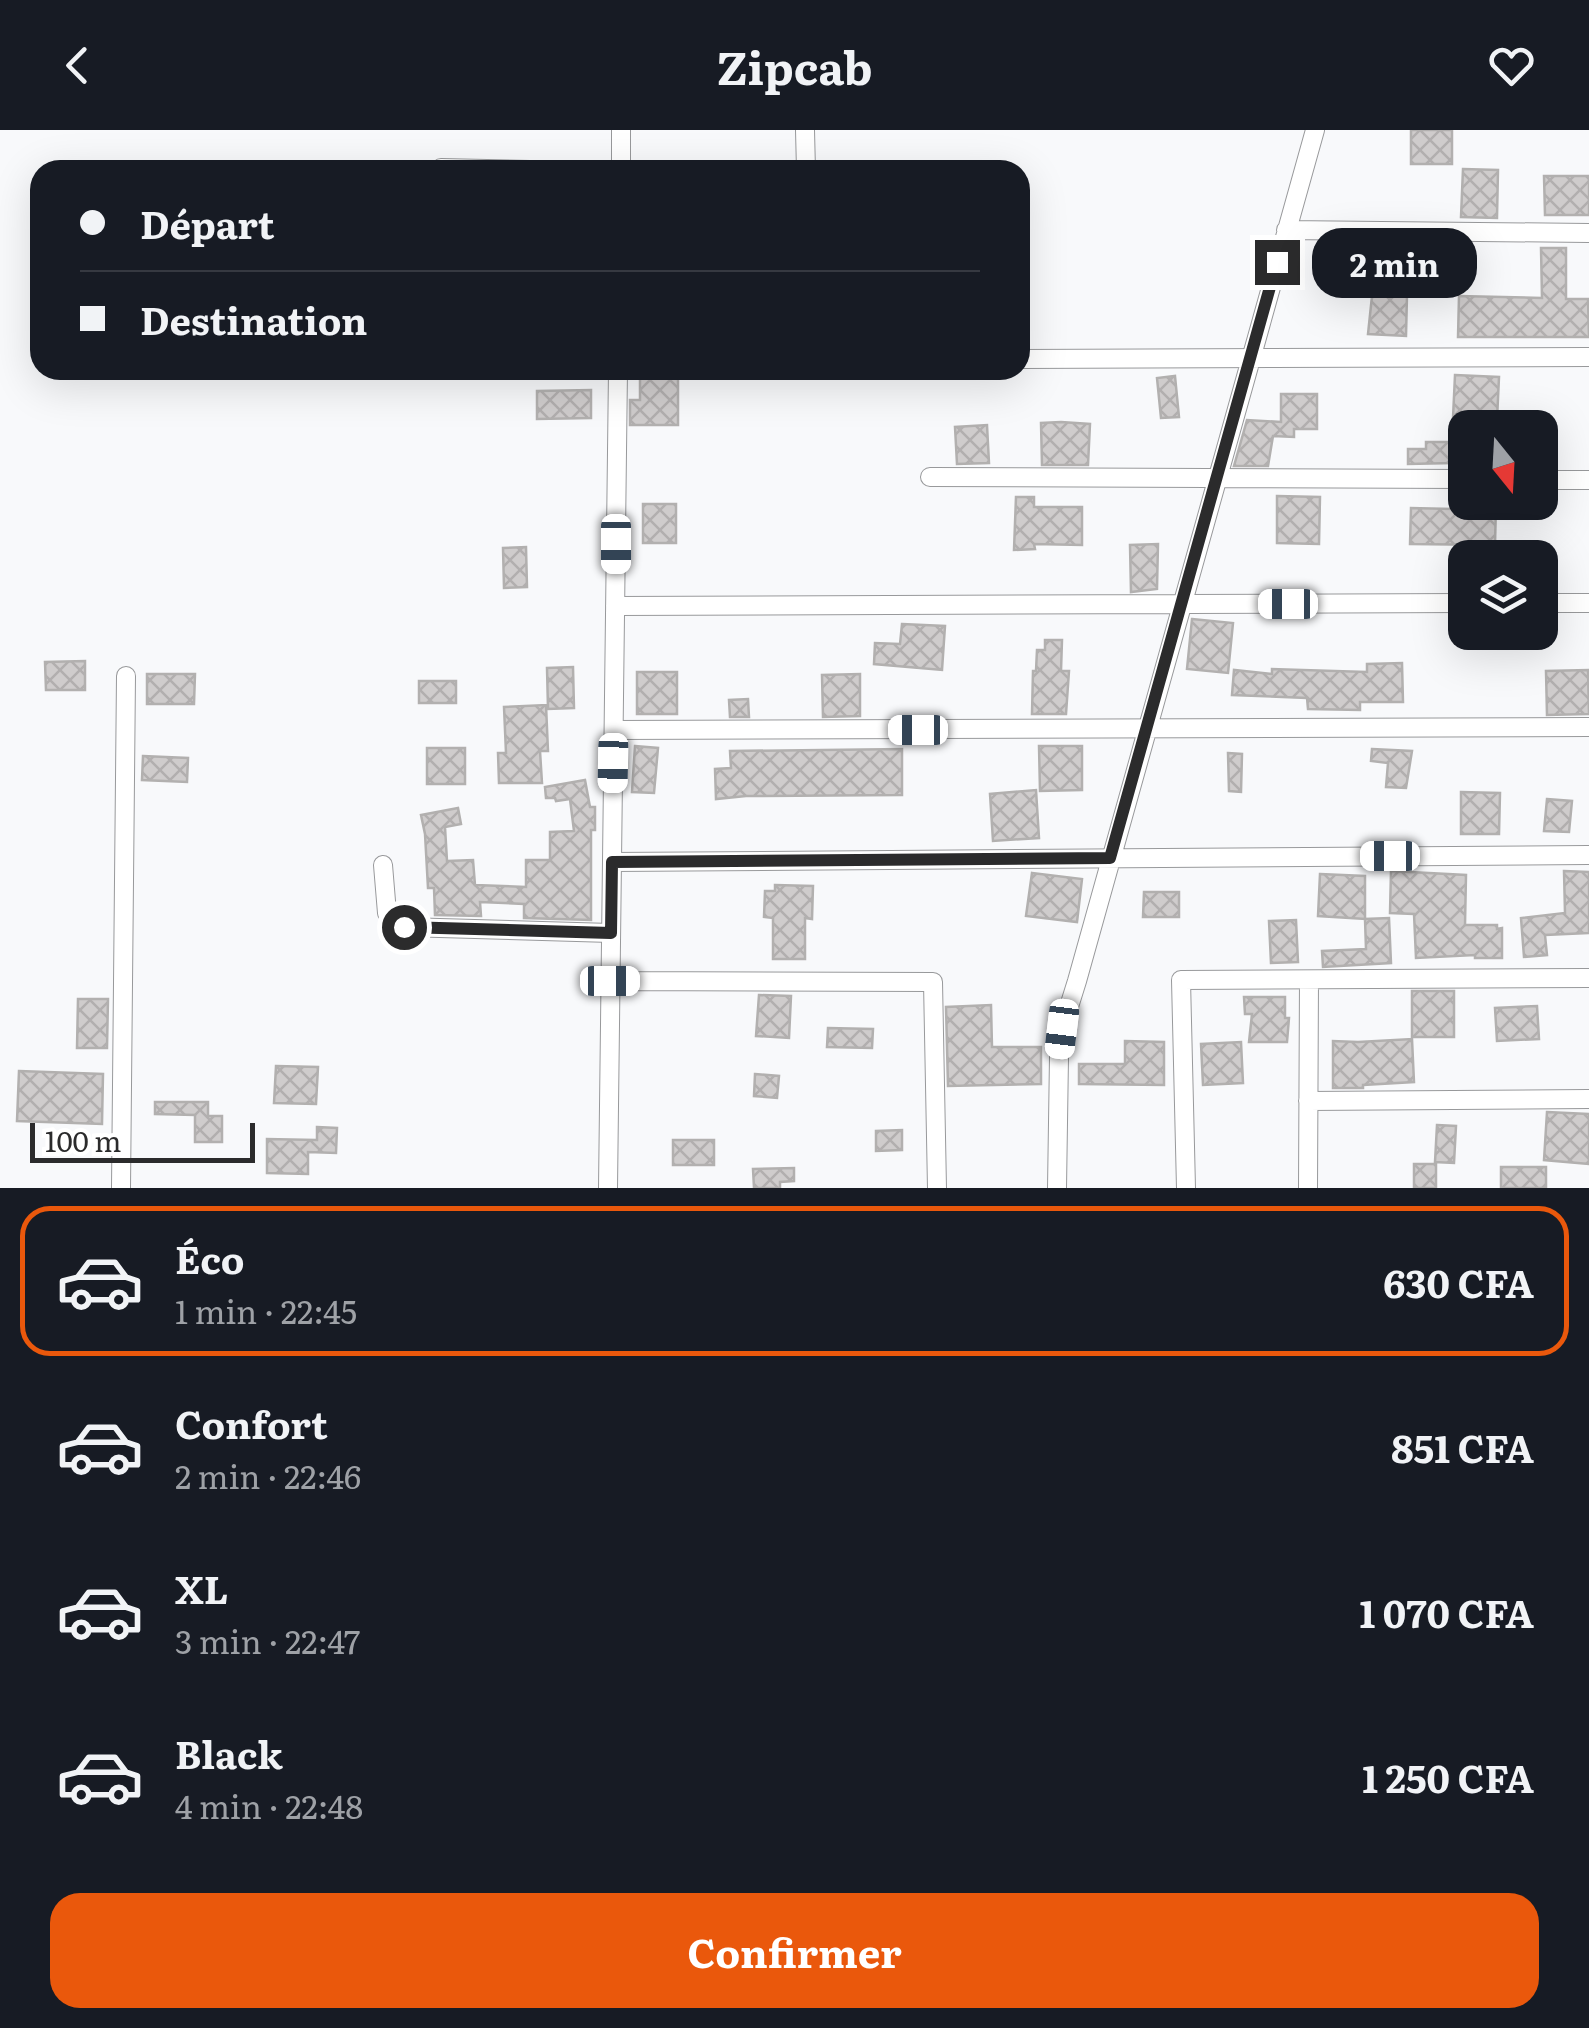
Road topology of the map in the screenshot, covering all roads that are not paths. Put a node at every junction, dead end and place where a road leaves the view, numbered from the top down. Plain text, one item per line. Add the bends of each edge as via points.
1 (622, 130) edge
2 (806, 130) edge
3 (1315, 130) edge
4 (621, 160) edge
5 (806, 160) edge
6 (1286, 230) junction
7 (1589, 233) edge
8 (1589, 357) edge
9 (1250, 358) junction
10 (1030, 359) edge
11 (618, 380) edge
12 (930, 478) dead end
13 (1217, 478) junction
14 (1448, 479) edge
15 (1558, 480) edge
16 (1589, 480) edge
17 (1558, 603) edge
18 (1589, 603) edge
19 (1181, 604) junction
20 (1448, 604) edge
21 (615, 606) junction
22 (126, 676) dead end
23 (1589, 728) edge
24 (1147, 729) junction
25 (614, 730) junction
26 (1589, 855) edge
27 (1110, 858) junction
28 (612, 862) junction
29 (383, 864) dead end
30 (611, 933) junction
31 (1589, 978) edge
32 (1309, 980) junction
33 (610, 981) junction
34 (1589, 1099) edge
35 (1308, 1101) junction
36 (121, 1188) edge
37 (608, 1188) edge
38 (938, 1188) edge
39 (1058, 1188) edge
40 (1186, 1188) edge
41 (1308, 1188) edge

1 - 4 street
2 - 5 street
3 - 6 street
6 - 7 street
6 - 9 street
8 - 9 street
9 - 10 street
9 - 13 street
11 - 21 street
12 - 13 street
13 - 14 street
13 - 19 street
15 - 16 street
17 - 18 street
19 - 20 street
19 - 21 street
19 - 24 street
21 - 25 street
22 - 36 street
23 - 24 street
24 - 25 street
24 - 27 street
25 - 28 street
26 - 27 street
27 - 28 street
27 - 39 street via 1062,1029
28 - 30 street
29 - 30 street via 394,924
30 - 33 street
31 - 32 street
32 - 35 street
32 - 40 street via 1182,980
33 - 37 street
33 - 38 street via 933,982
34 - 35 street
35 - 41 street

